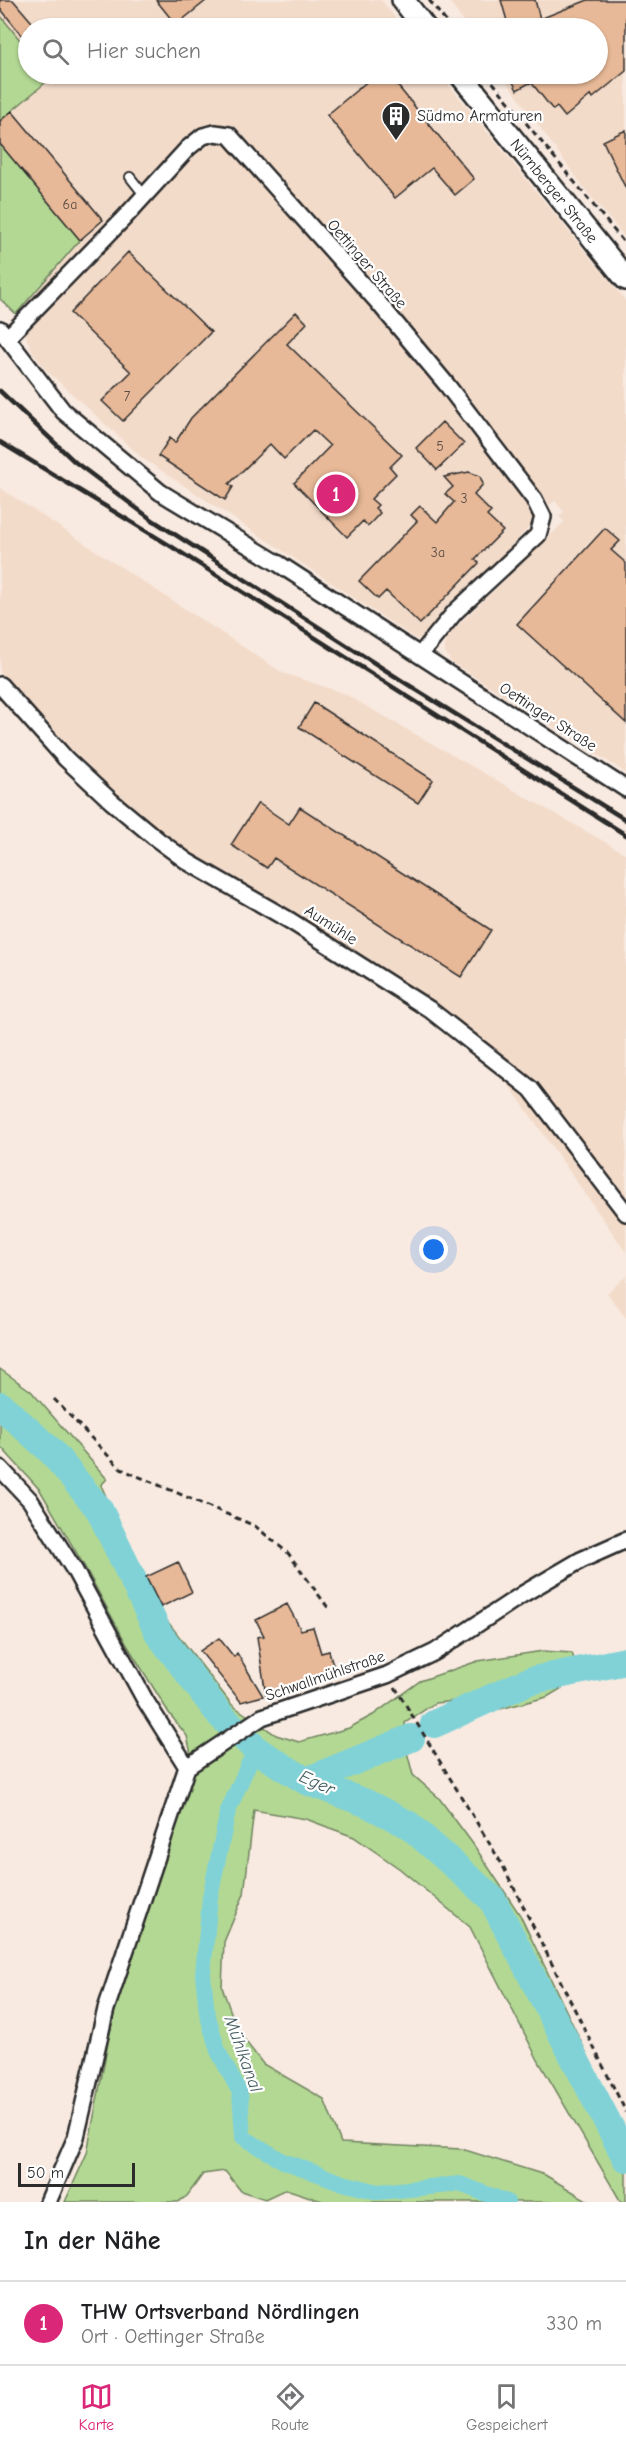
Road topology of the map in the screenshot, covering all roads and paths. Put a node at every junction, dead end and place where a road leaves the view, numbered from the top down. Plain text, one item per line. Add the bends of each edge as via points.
1 (403, 0) edge
2 (429, 0) edge
3 (417, 18) edge
4 (443, 18) edge
5 (468, 84) edge
6 (494, 84) edge
7 (130, 177) dead end
8 (145, 195) junction
9 (626, 245) edge
10 (626, 279) edge
11 (4, 333) edge
12 (420, 655) junction
13 (0, 685) edge
14 (626, 789) edge
15 (626, 1213) edge
16 (54, 1399) dead end
17 (0, 1468) edge
18 (626, 1540) edge
19 (329, 1609) dead end
20 (387, 1675) junction
21 (187, 1767) junction
22 (626, 2112) edge
23 (48, 2202) edge

1 - 3 main road
2 - 4 path
5 - 10 main road, Nürnberger Straße
6 - 9 path
7 - 8 lane
8 - 11 street, Oettinger Straße
8 - 12 street, Oettinger Straße via 203,136 229,135 398,326 534,499 543,517 538,535 455,612
11 - 12 street, Oettinger Straße via 63,411 160,492
12 - 14 street, Oettinger Straße
13 - 15 street, Aumühle via 66,759 158,840 429,1010 531,1089
16 - 19 path via 121,1469 255,1526 288,1553
17 - 21 street via 30,1500 75,1571 145,1700
18 - 20 street, Schwallmühlstraße via 581,1560 435,1652
20 - 21 street, Schwallmühlstraße via 262,1717
20 - 22 path via 503,1866
21 - 23 street via 106,2009 76,2137

